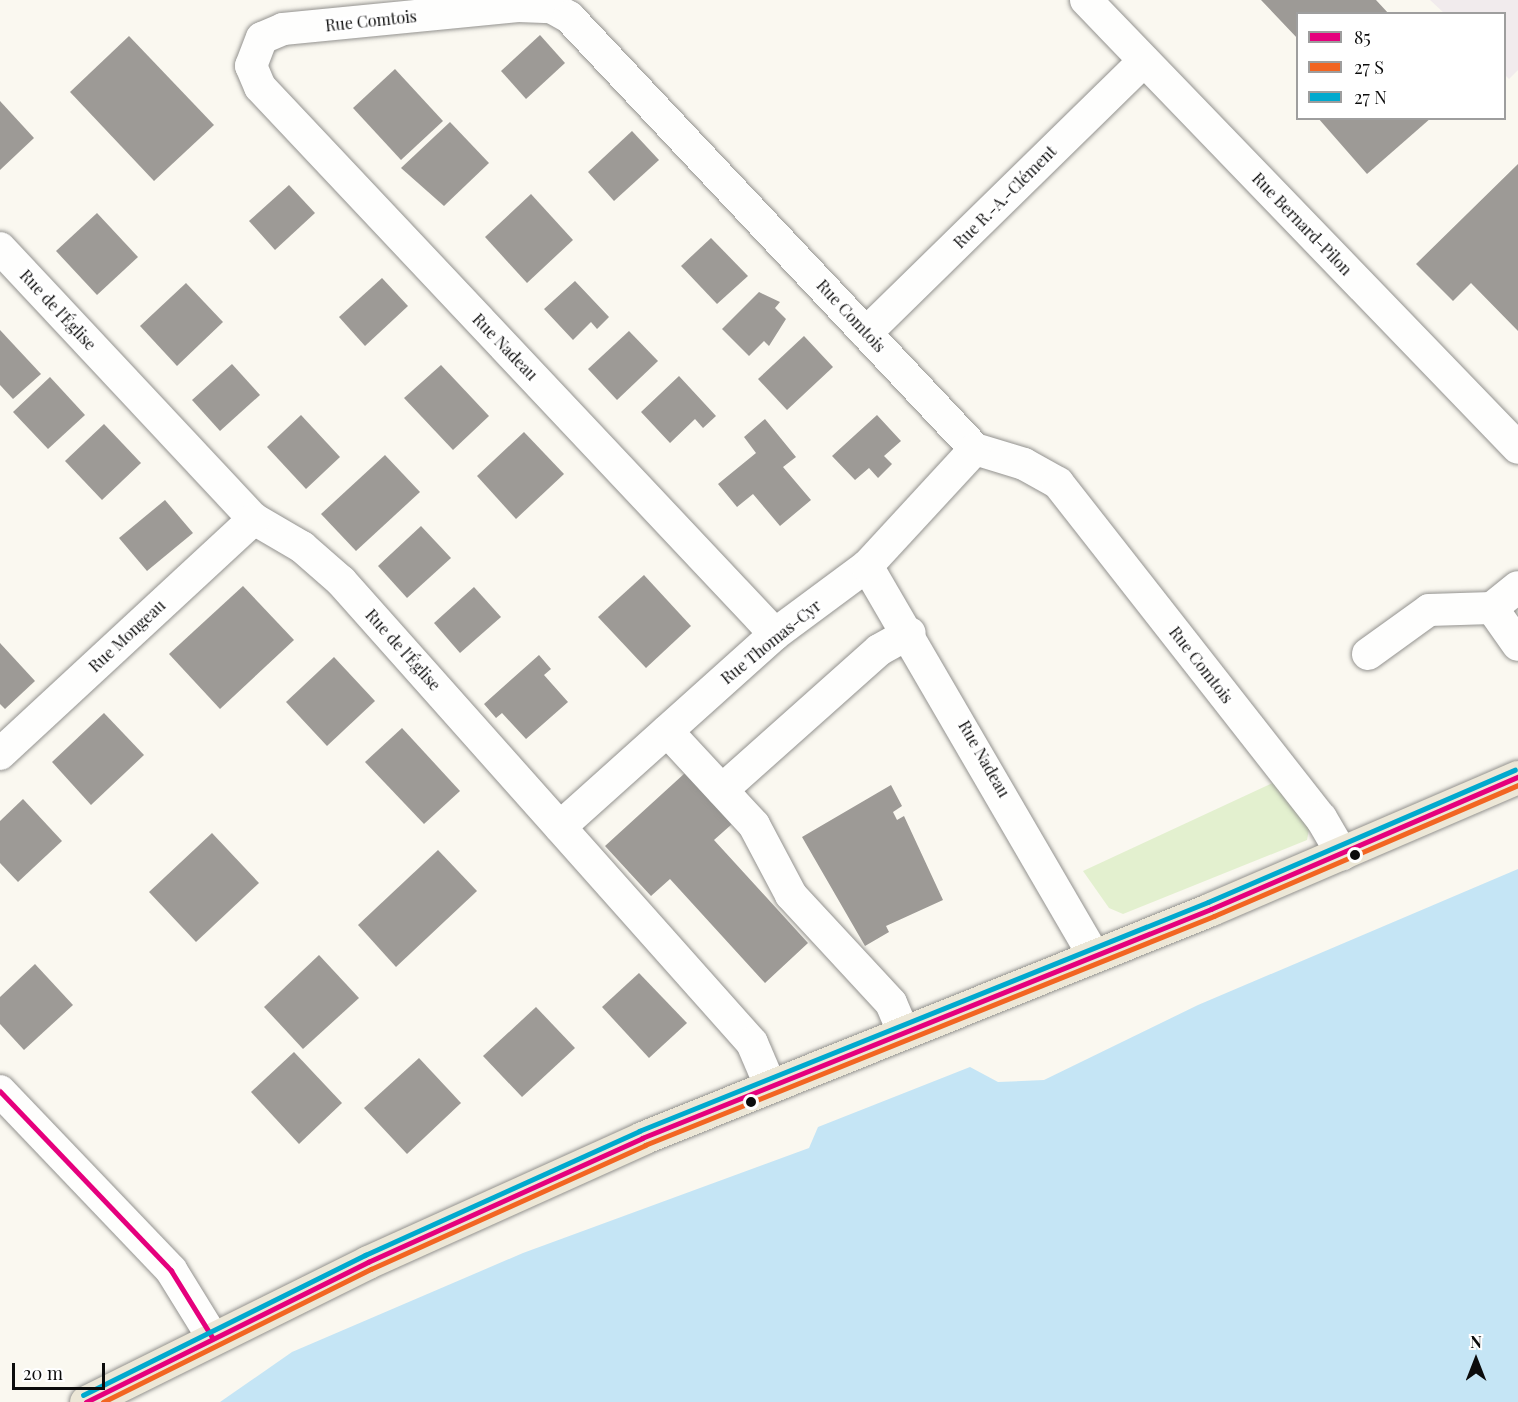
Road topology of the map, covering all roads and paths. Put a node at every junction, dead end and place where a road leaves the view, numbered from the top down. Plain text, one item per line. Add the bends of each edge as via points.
1 (1086, 0) edge
2 (254, 51) joint
3 (1144, 61) junction
4 (0, 248) edge
5 (866, 333) junction
6 (1518, 448) edge
7 (975, 449) junction
8 (254, 519) junction
9 (867, 566) junction
10 (1518, 587) edge
11 (1492, 608) junction
12 (910, 633) junction
13 (776, 634) junction
14 (1518, 645) edge
15 (1368, 654) dead end
16 (667, 731) junction
17 (0, 754) edge
18 (1518, 777) edge
19 (722, 790) junction
20 (560, 827) junction
21 (1342, 854) junction
22 (1094, 956) junction
23 (904, 1033) junction
24 (770, 1085) junction
25 (0, 1091) edge
26 (213, 1338) junction
27 (86, 1402) edge

1 - 3 street, Rue Bernard-Pilon
2 - 5 street, Rue Comtois via 262,38 283,29 518,6 560,10
2 - 13 street, Rue Nadeau via 252,74 274,105
3 - 5 street, Rue R.-A.-Clément
3 - 6 street, Rue Bernard-Pilon
4 - 8 street, Rue de l'Église
5 - 7 street, Rue Comtois
7 - 9 street, Rue Thomas-Cyr
7 - 21 street, Rue Comtois via 1024,464 1064,491 1321,818
8 - 17 street, Rue Mongeau
8 - 20 street, Rue de l'Église via 309,553 341,581
9 - 12 street, Rue Nadeau
9 - 13 street, Rue Thomas-Cyr
10 - 11 street
11 - 14 street
11 - 15 street via 1429,610
12 - 19 street via 879,650
12 - 22 street, Rue Nadeau
13 - 16 street, Rue Thomas-Cyr
16 - 19 street
16 - 20 street, Rue Thomas-Cyr
18 - 21 main road
19 - 23 street via 754,825 791,895 891,1003
20 - 24 street, Rue de l'Église via 752,1042
21 - 22 main road
22 - 23 main road
23 - 24 main road
24 - 26 main road via 545,1180
25 - 26 street via 171,1270
26 - 27 main road

